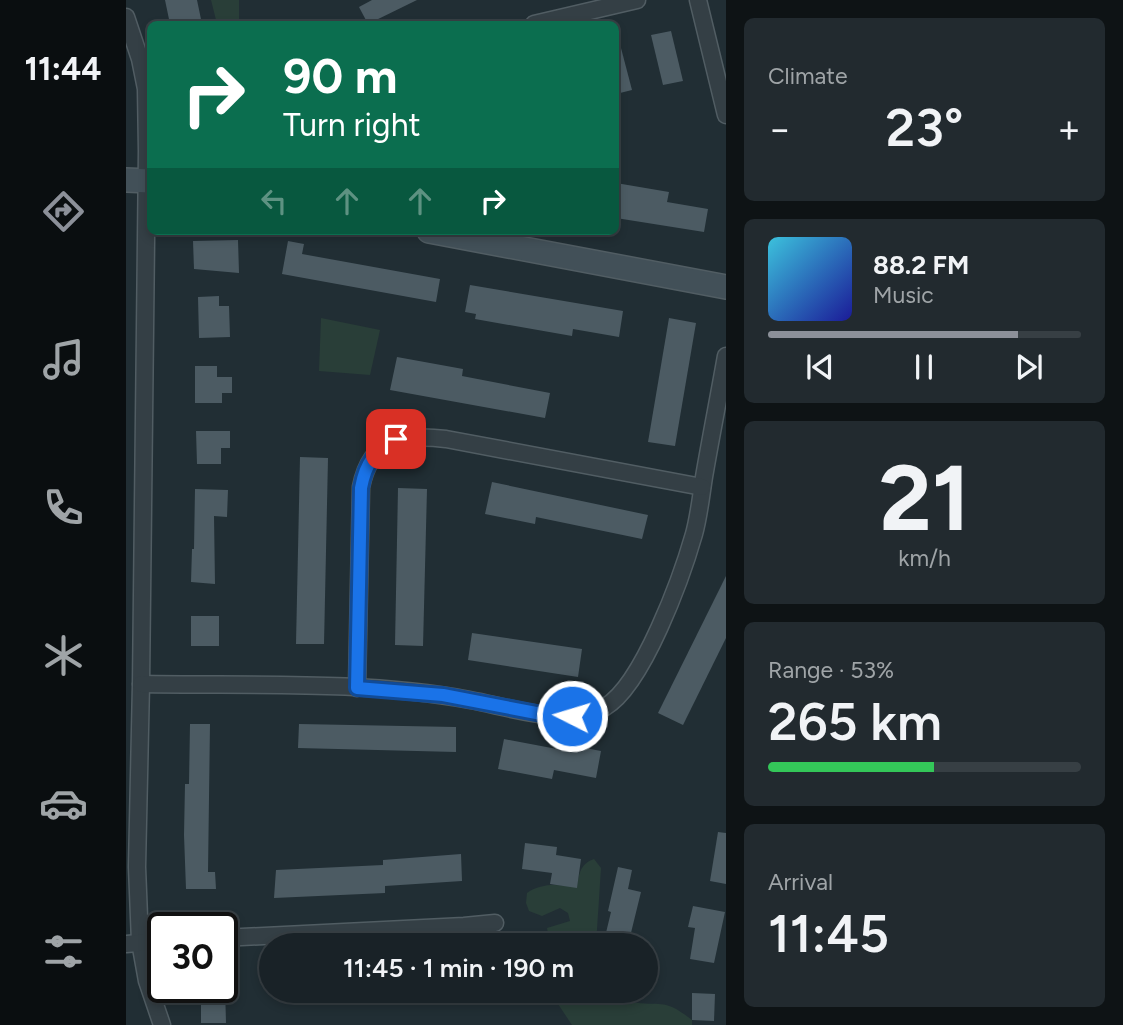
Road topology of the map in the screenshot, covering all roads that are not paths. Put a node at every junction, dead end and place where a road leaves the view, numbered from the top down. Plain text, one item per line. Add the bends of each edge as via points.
1 (637, 0) edge
2 (698, 0) edge
3 (126, 17) edge
4 (547, 21) edge
5 (726, 115) edge
6 (141, 180) edge
7 (450, 235) edge
8 (726, 287) edge
9 (726, 356) edge
10 (702, 487) junction
11 (142, 684) junction
12 (357, 688) junction
13 (495, 923) dead end
14 (238, 937) edge
15 (133, 943) edge
16 (162, 1025) edge

1 - 4 street
2 - 5 street
3 - 6 street via 146,89
6 - 11 street
7 - 8 main road
9 - 10 street
10 - 12 street via 694,533 652,642 638,671 605,707 552,716 443,695
10 - 12 street via 446,439 396,439 365,467 361,488
11 - 12 street
11 - 15 street
13 - 14 street
15 - 16 street

